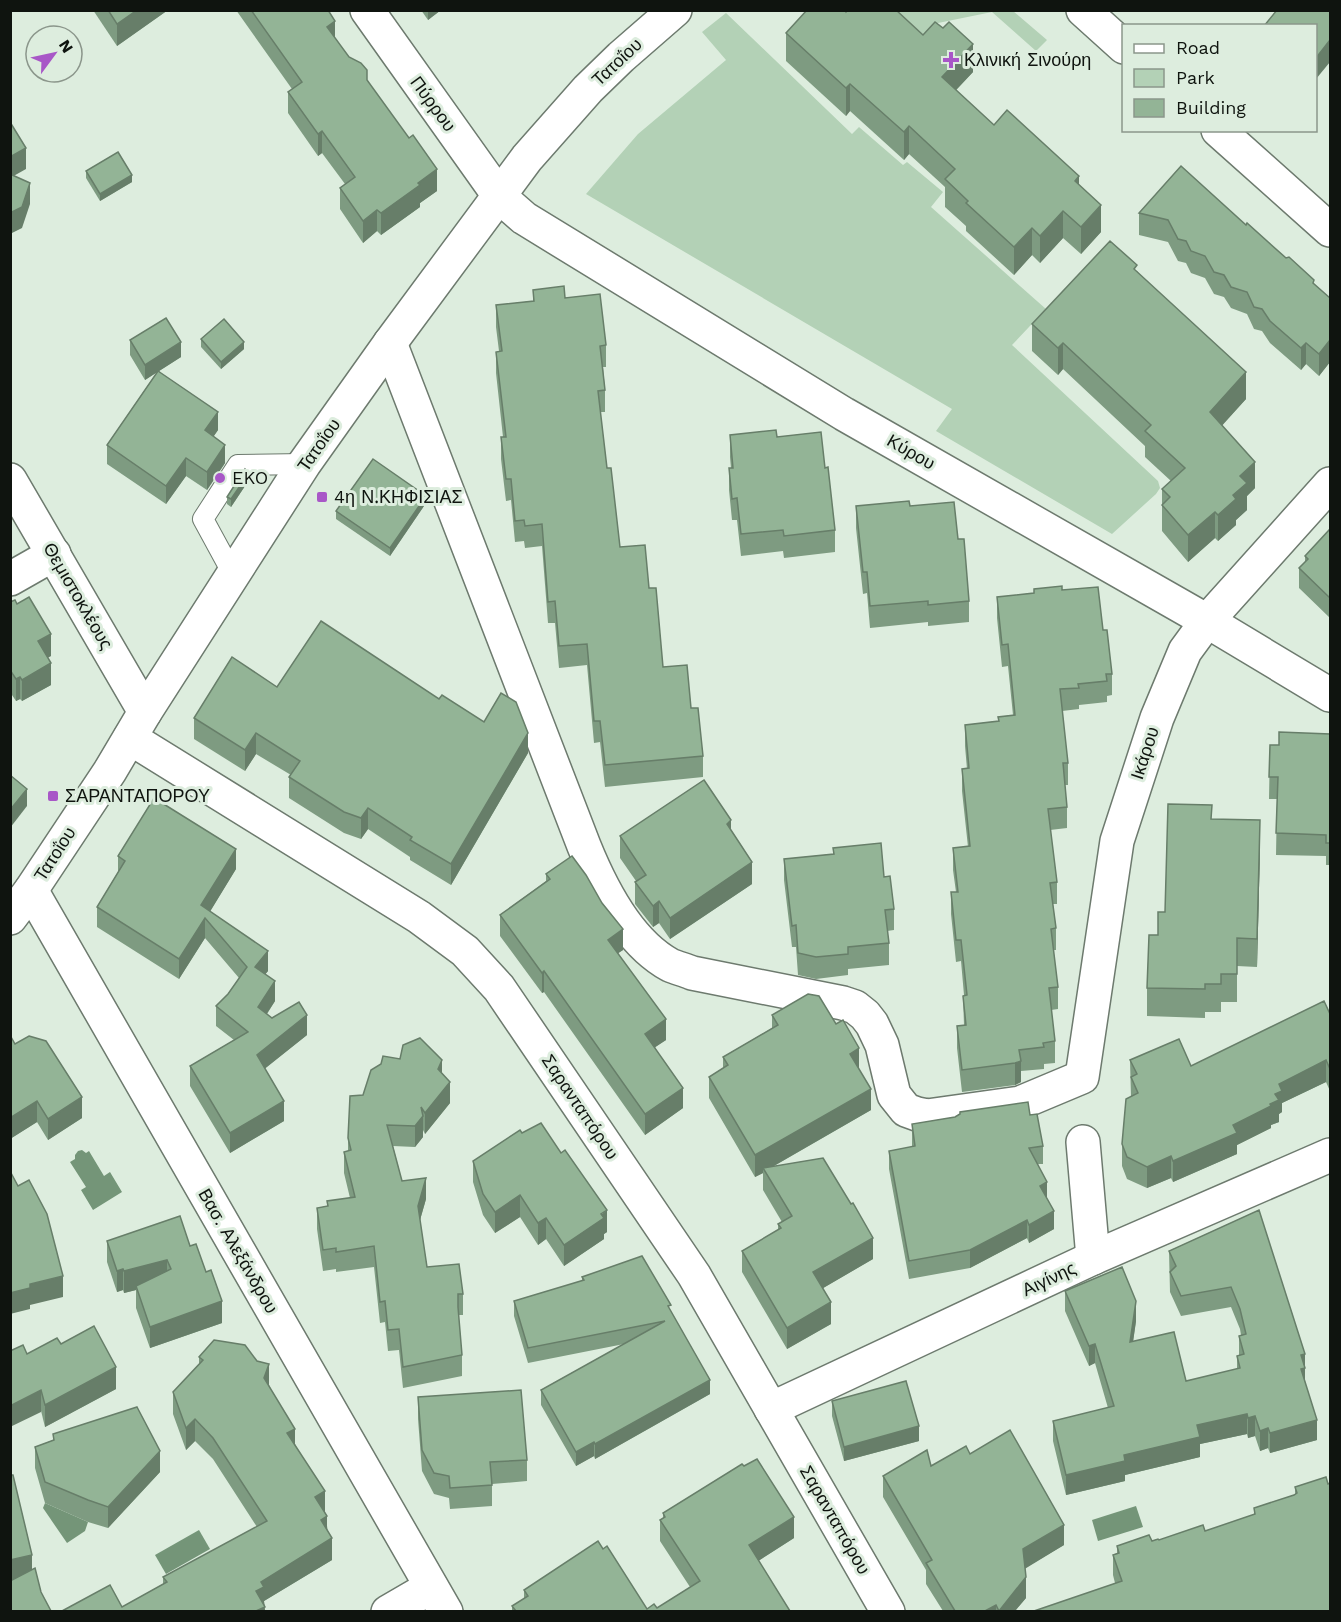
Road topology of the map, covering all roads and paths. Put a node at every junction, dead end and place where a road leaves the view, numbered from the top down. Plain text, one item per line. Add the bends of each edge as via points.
1 (367, 10) edge
2 (675, 10) edge
3 (1083, 10) edge
4 (1122, 45) edge
5 (1220, 132) edge
6 (500, 197) junction
7 (1330, 230) edge
8 (390, 344) junction
9 (304, 465) junction
10 (10, 480) edge
11 (1330, 484) edge
12 (54, 554) junction
13 (234, 576) junction
14 (10, 579) edge
15 (1207, 621) junction
16 (1330, 695) edge
17 (138, 725) junction
18 (31, 890) junction
19 (10, 918) edge
20 (1083, 1142) dead end
21 (1330, 1155) edge
22 (1093, 1258) junction
23 (771, 1409) junction
24 (439, 1599) edge
25 (388, 1611) edge
26 (888, 1611) edge

1 - 6 street, Πύρρου
2 - 6 street, Τατοΐου via 588,89 527,158
3 - 4 street
5 - 7 street
6 - 8 street, Τατοΐου
6 - 15 street, Κύρου via 524,218 834,408
8 - 9 street, Τατοΐου
8 - 15 street, Ικάρου via 599,883 622,918 645,946 669,964 692,973 855,1007 878,1034 894,1095 906,1110 917,1114 927,1116 1020,1103 1082,1077 1117,841 1157,718 1185,651
9 - 13 street, Τατοΐου
9 - 13 lane via 238,465 202,519
10 - 12 street, Θεμιστοκλέους
11 - 15 street, Ικάρου
12 - 14 street
12 - 17 street, Θεμιστοκλέους
13 - 17 street, Τατοΐου
15 - 16 street, Κύρου
17 - 18 street, Τατοΐου
17 - 23 street, Σαρανταπόρου via 465,951 499,988 688,1265
18 - 19 street, Τατοΐου
18 - 24 street, Βασ. Αλεξάνδρου
20 - 22 street
21 - 22 street, Αιγίνης
22 - 23 street, Αιγίνης
23 - 26 street, Σαρανταπόρου
24 - 25 street

